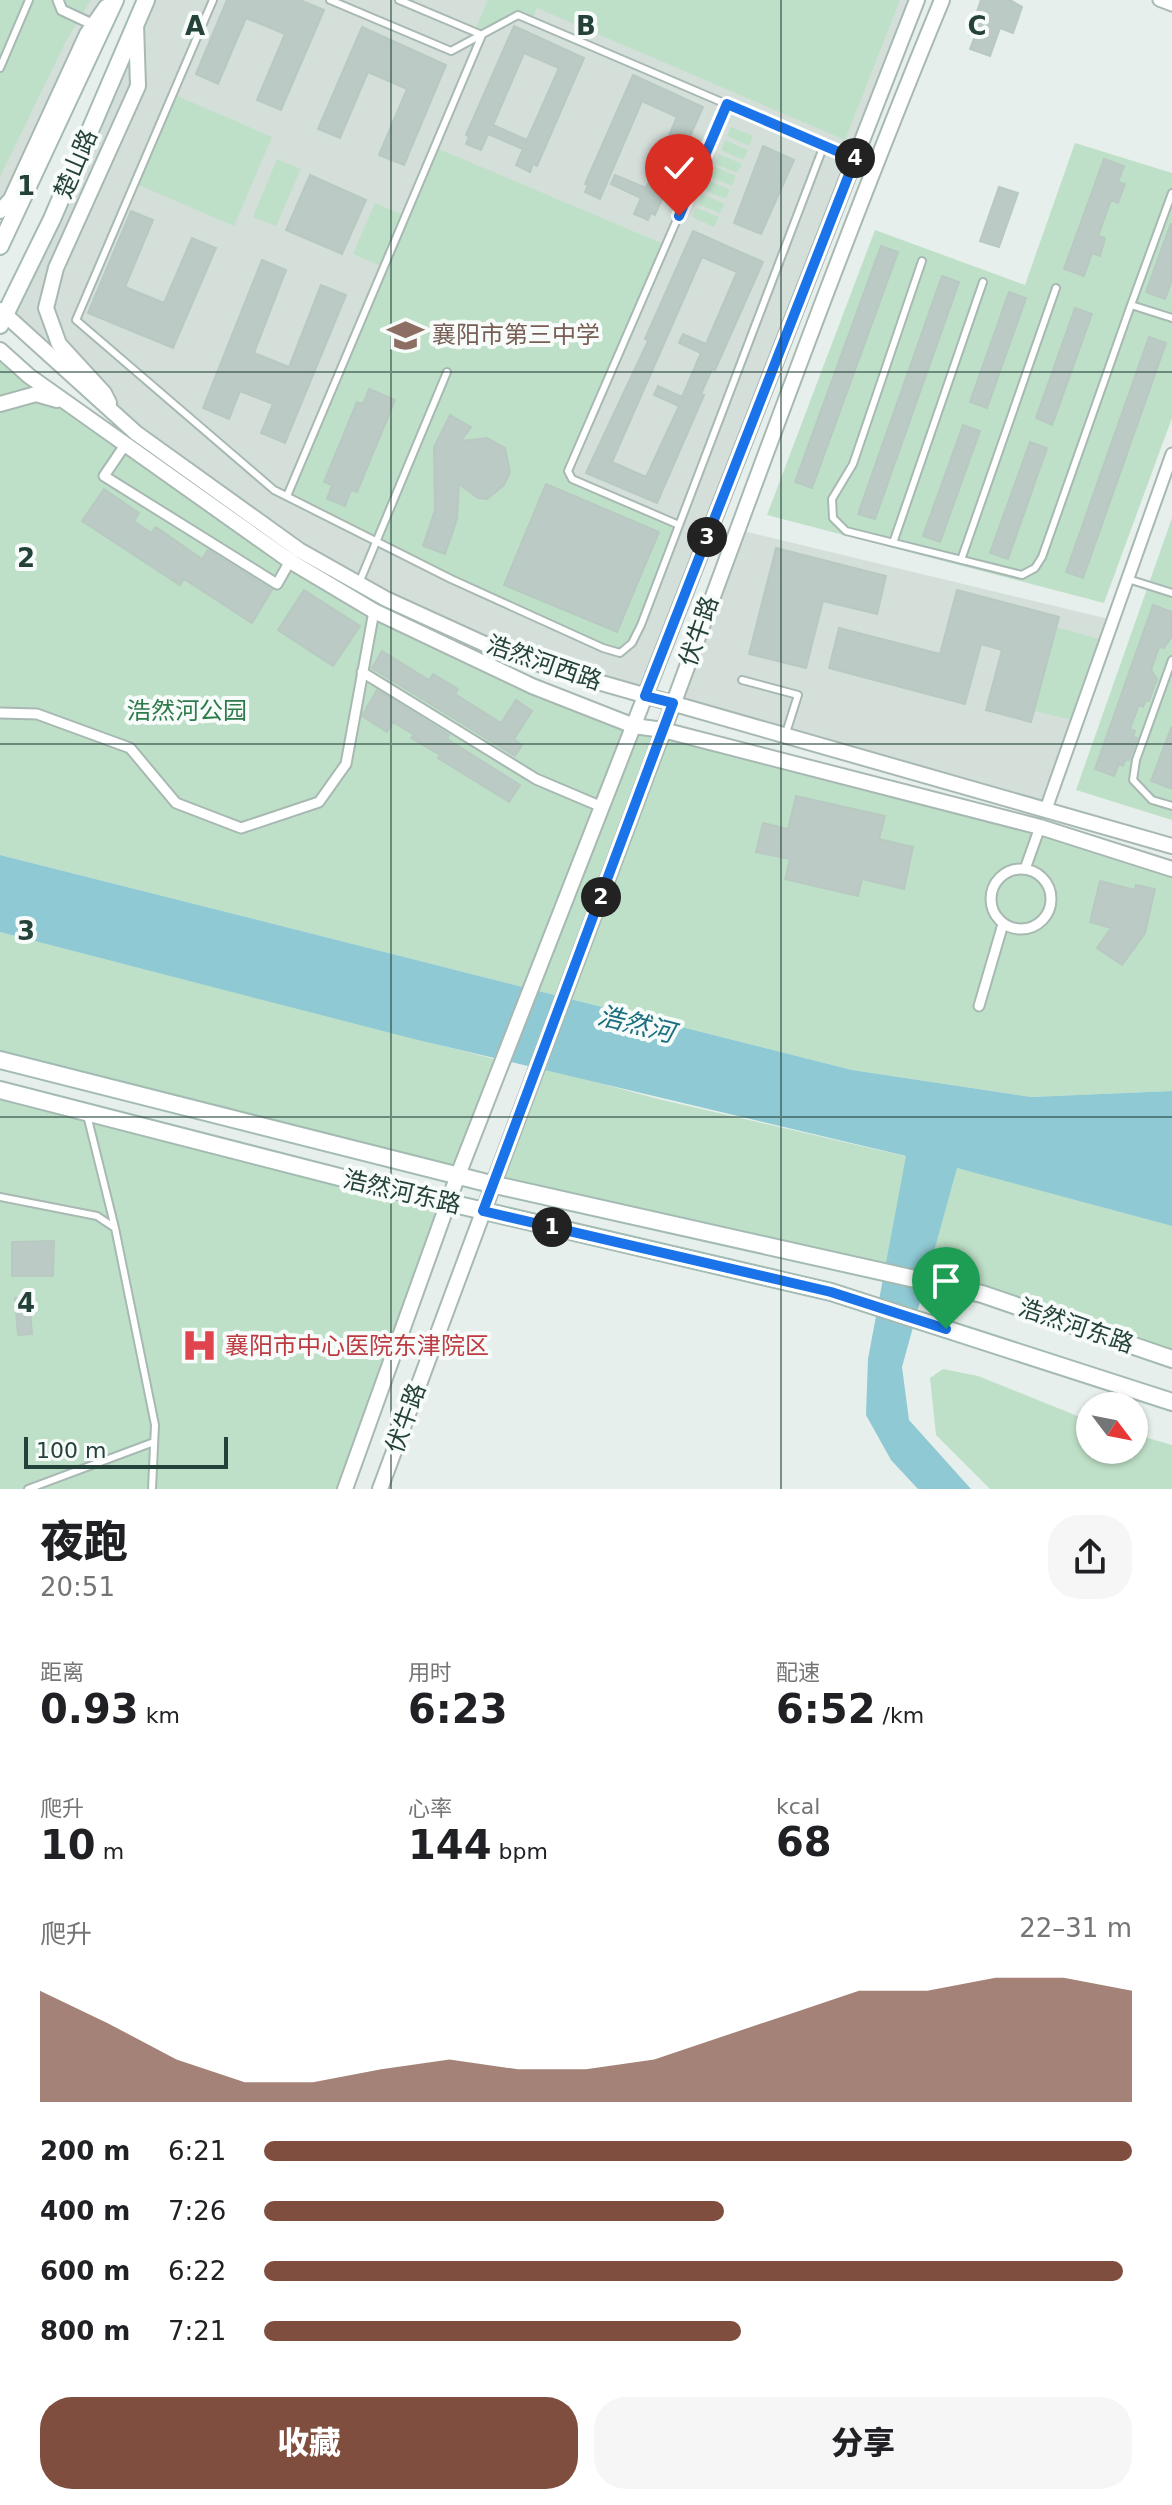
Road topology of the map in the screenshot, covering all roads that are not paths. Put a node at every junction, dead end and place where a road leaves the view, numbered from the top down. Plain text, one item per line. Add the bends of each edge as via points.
1 (29, 0) edge
2 (58, 0) edge
3 (113, 0) edge
4 (146, 0) edge
5 (213, 0) edge
6 (330, 0) edge
7 (399, 0) edge
8 (917, 0) edge
9 (942, 0) edge
10 (1159, 0) edge
11 (1172, 5) edge
12 (136, 23) junction
13 (94, 25) junction
14 (482, 35) junction
15 (0, 68) edge
16 (727, 104) junction
17 (824, 145) junction
18 (855, 159) junction
19 (1172, 193) edge
20 (0, 211) edge
21 (0, 246) edge
22 (922, 261) dead end
23 (983, 282) dead end
24 (1056, 288) dead end
25 (1131, 305) junction
26 (2, 317) edge
27 (1172, 318) edge
28 (0, 350) edge
29 (447, 372) dead end
30 (65, 402) junction
31 (0, 404) edge
32 (115, 414) junction
33 (125, 445) junction
34 (1172, 454) edge
35 (287, 496) junction
36 (679, 525) junction
37 (376, 543) junction
38 (893, 543) junction
39 (961, 560) junction
40 (290, 561) junction
41 (1128, 579) junction
42 (359, 583) junction
43 (1172, 593) edge
44 (374, 611) junction
45 (1172, 660) edge
46 (362, 672) junction
47 (742, 680) dead end
48 (645, 696) junction
49 (673, 703) junction
50 (0, 713) edge
51 (634, 726) junction
52 (663, 730) junction
53 (785, 736) junction
54 (1172, 806) edge
55 (602, 807) junction
56 (1046, 809) junction
57 (1040, 827) junction
58 (1172, 846) edge
59 (1025, 869) junction
60 (1172, 869) edge
61 (1003, 924) junction
62 (979, 1006) dead end
63 (0, 1060) edge
64 (0, 1090) edge
65 (87, 1112) junction
66 (458, 1175) junction
67 (491, 1184) junction
68 (0, 1197) edge
69 (449, 1203) junction
70 (483, 1211) junction
71 (115, 1228) junction
72 (1172, 1359) edge
73 (1172, 1402) edge
74 (154, 1442) junction
75 (28, 1489) edge
76 (152, 1489) edge
77 (345, 1489) edge
78 (380, 1489) edge

1 - 15 lane
2 - 13 street via 62,10
3 - 13 street
3 - 21 main road, 楚山路
4 - 12 main road, 楚山路
5 - 35 lane via 76,320
6 - 14 lane via 451,51
7 - 14 lane
8 - 18 street
9 - 49 street, 伏牛路 via 745,503
10 - 11 street
12 - 26 main road, 楚山路 via 52,219
12 - 32 street via 138,86 56,268 46,308 59,344 104,393
13 - 20 street via 11,199
14 - 16 lane via 518,15
14 - 35 lane
16 - 17 lane
16 - 36 lane via 568,471 572,479
17 - 18 lane
17 - 36 lane
18 - 48 street
19 - 25 lane
22 - 38 lane via 853,464 832,499 833,518 846,531
23 - 38 lane
24 - 39 lane
25 - 27 lane
25 - 39 lane via 1035,568 1022,575
26 - 32 street, 浩然河西路
28 - 30 street, 浩然河西路
29 - 37 lane
30 - 31 street via 36,394
30 - 33 street, 浩然河西路
32 - 42 street, 浩然河西路 via 299,550
33 - 40 street, 浩然河西路
33 - 40 street via 104,476 277,584
34 - 41 street
35 - 37 lane
36 - 37 lane via 641,625 620,653
37 - 42 lane
38 - 39 lane
40 - 44 street, 浩然河西路
41 - 43 lane
41 - 56 street
42 - 48 street, 浩然河西路 via 489,646
44 - 46 street
44 - 51 street, 浩然河西路 via 532,686
45 - 54 lane via 1133,780 1152,800
46 - 50 street via 346,764 319,802 241,828 176,803 130,748 37,714
46 - 55 street via 536,779
47 - 53 lane via 798,695
48 - 49 street, 浩然河西路
48 - 51 street
49 - 52 street, 伏牛路
49 - 53 street, 浩然河西路
51 - 52 street, 浩然河西路
51 - 55 street
52 - 57 street, 浩然河西路
52 - 67 street, 伏牛路
53 - 56 street, 浩然河西路
55 - 66 street
56 - 58 street, 浩然河西路
57 - 59 street
57 - 60 street, 浩然河西路
59 - 61 street via 1006,873 993,888 991,907
59 - 61 street via 1048,886 1046,915 1031,928
61 - 62 street
63 - 66 main road, 浩然河东路
64 - 65 main road, 浩然河东路
65 - 69 main road, 浩然河东路
65 - 71 lane
66 - 67 main road, 浩然河东路
66 - 69 street
67 - 70 street, 伏牛路
67 - 72 main road, 浩然河东路 via 982,1294
68 - 71 lane via 97,1216
69 - 70 main road, 浩然河东路
69 - 77 street
70 - 73 main road, 浩然河东路 via 831,1292
70 - 78 street, 伏牛路
71 - 74 lane via 155,1425
74 - 75 lane
74 - 76 lane

